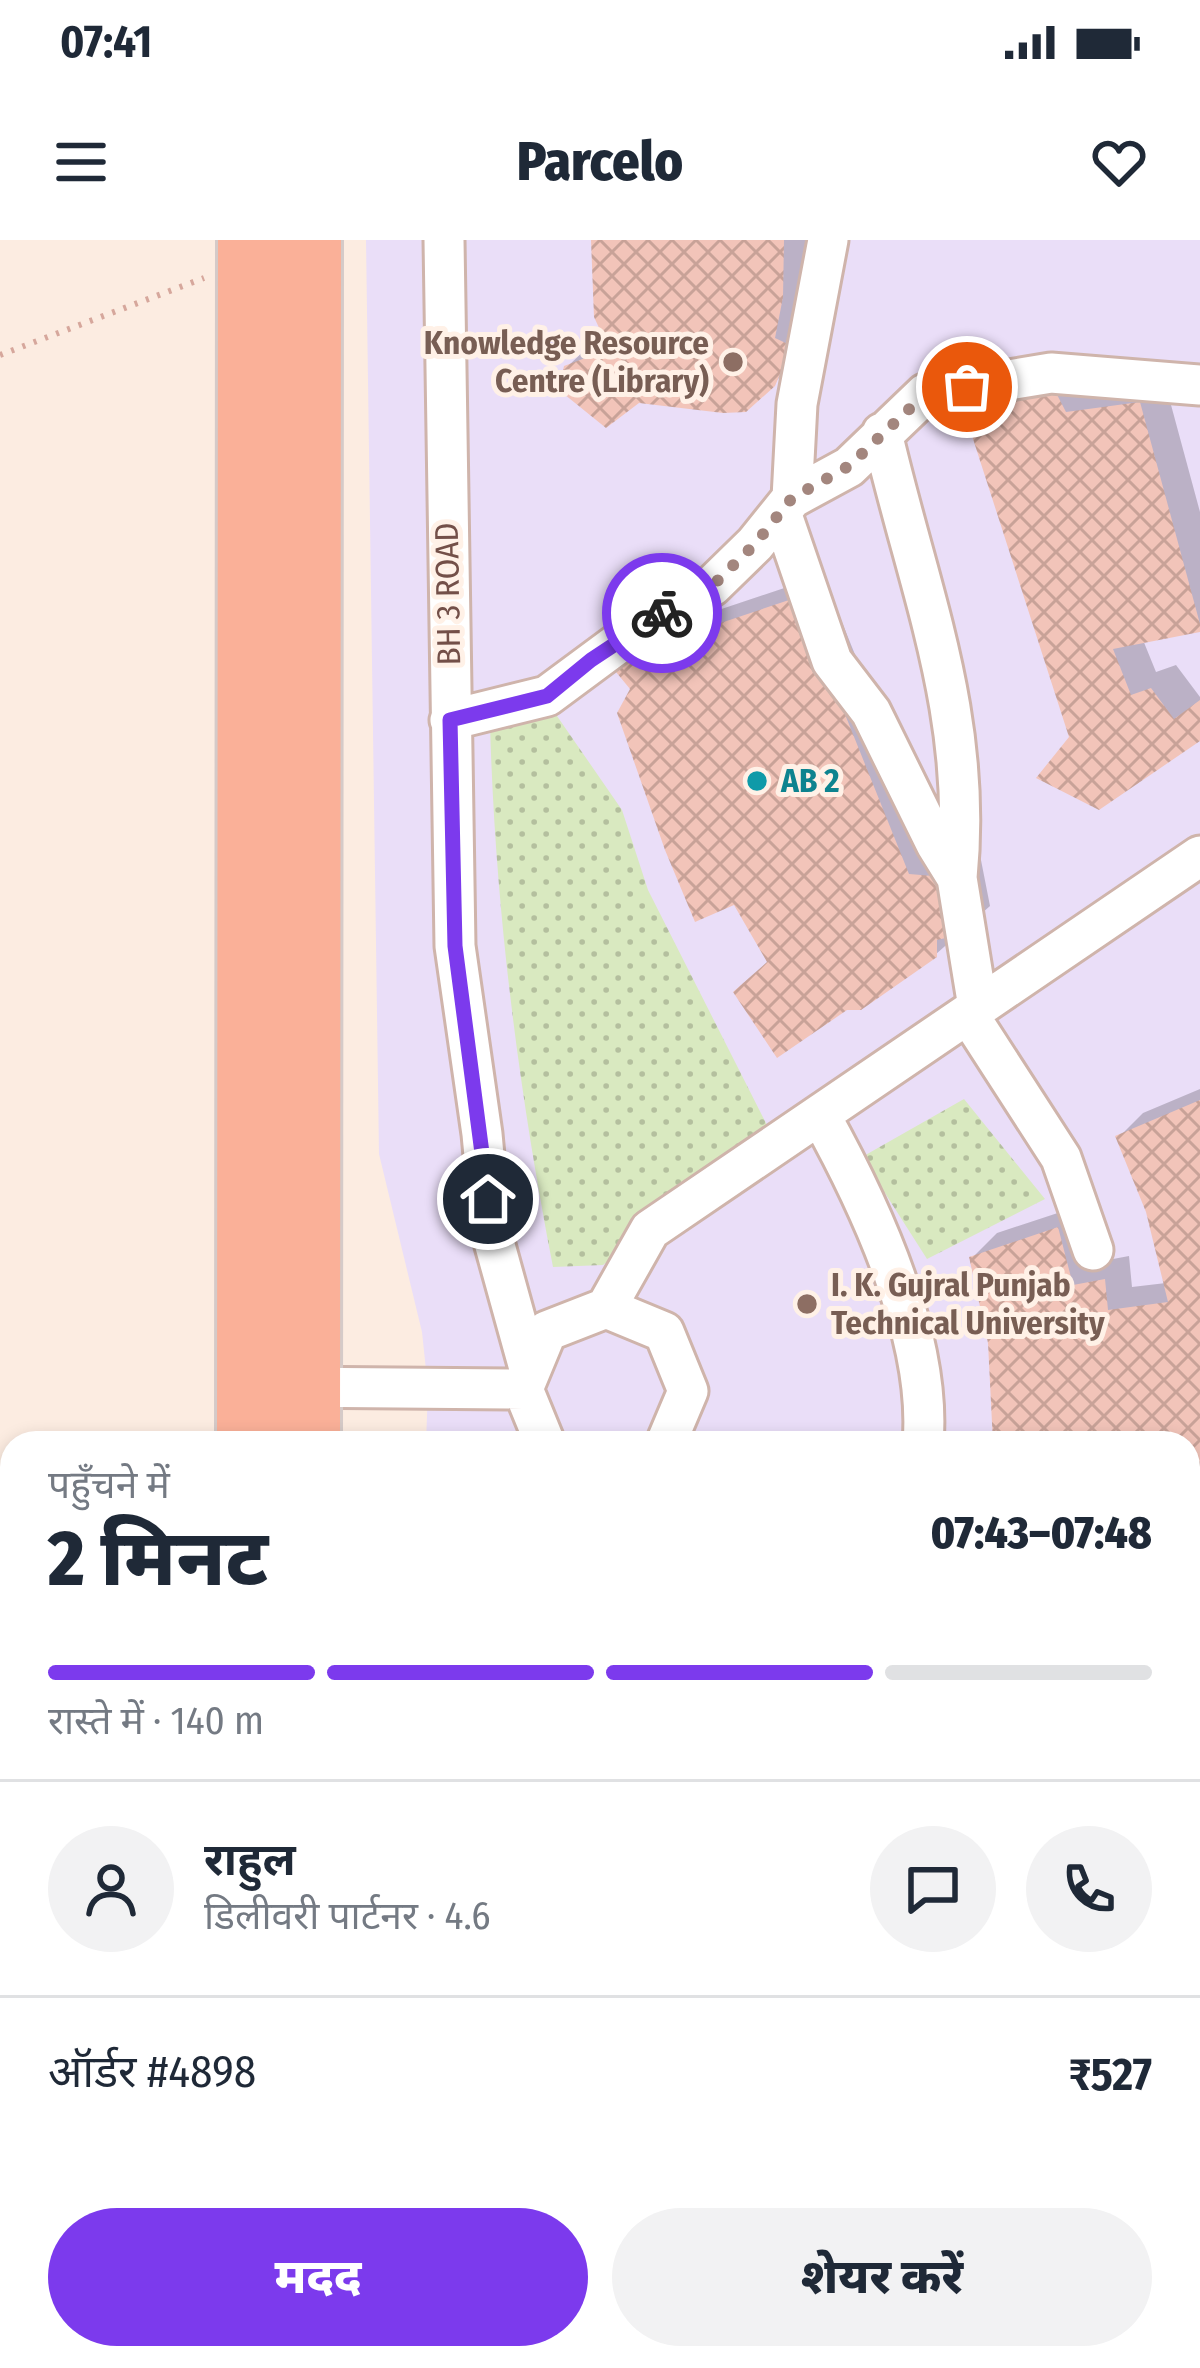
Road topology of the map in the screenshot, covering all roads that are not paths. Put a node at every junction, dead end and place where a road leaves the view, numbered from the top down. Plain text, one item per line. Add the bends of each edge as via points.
1 (443, 240) edge
2 (828, 240) edge
3 (270, 247) edge
4 (1200, 385) edge
5 (882, 433) junction
6 (786, 505) junction
7 (450, 720) junction
8 (1200, 856) edge
9 (957, 878) junction
10 (973, 1010) junction
11 (820, 1115) junction
12 (1093, 1250) dead end
13 (606, 1307) junction
14 (527, 1381) junction
15 (279, 1415) edge
16 (541, 1431) edge
17 (671, 1431) edge
18 (924, 1431) edge

1 - 7 street, BH 3 ROAD
2 - 6 street
3 - 15 highway
4 - 5 street via 1051,373 925,394
5 - 6 street via 849,466
5 - 9 street via 946,673 959,768
6 - 7 street via 712,586 655,616 547,696
6 - 9 street via 832,661 871,712
7 - 14 street, BH 3 ROAD via 464,1025 491,1231
8 - 10 street
9 - 10 street
10 - 11 street
10 - 12 street via 1061,1158
11 - 13 street via 650,1230
11 - 18 street via 856,1181 917,1349
13 - 14 street via 548,1331
13 - 17 street via 664,1333 688,1391
14 - 15 street
14 - 16 street, BH 3 ROAD

